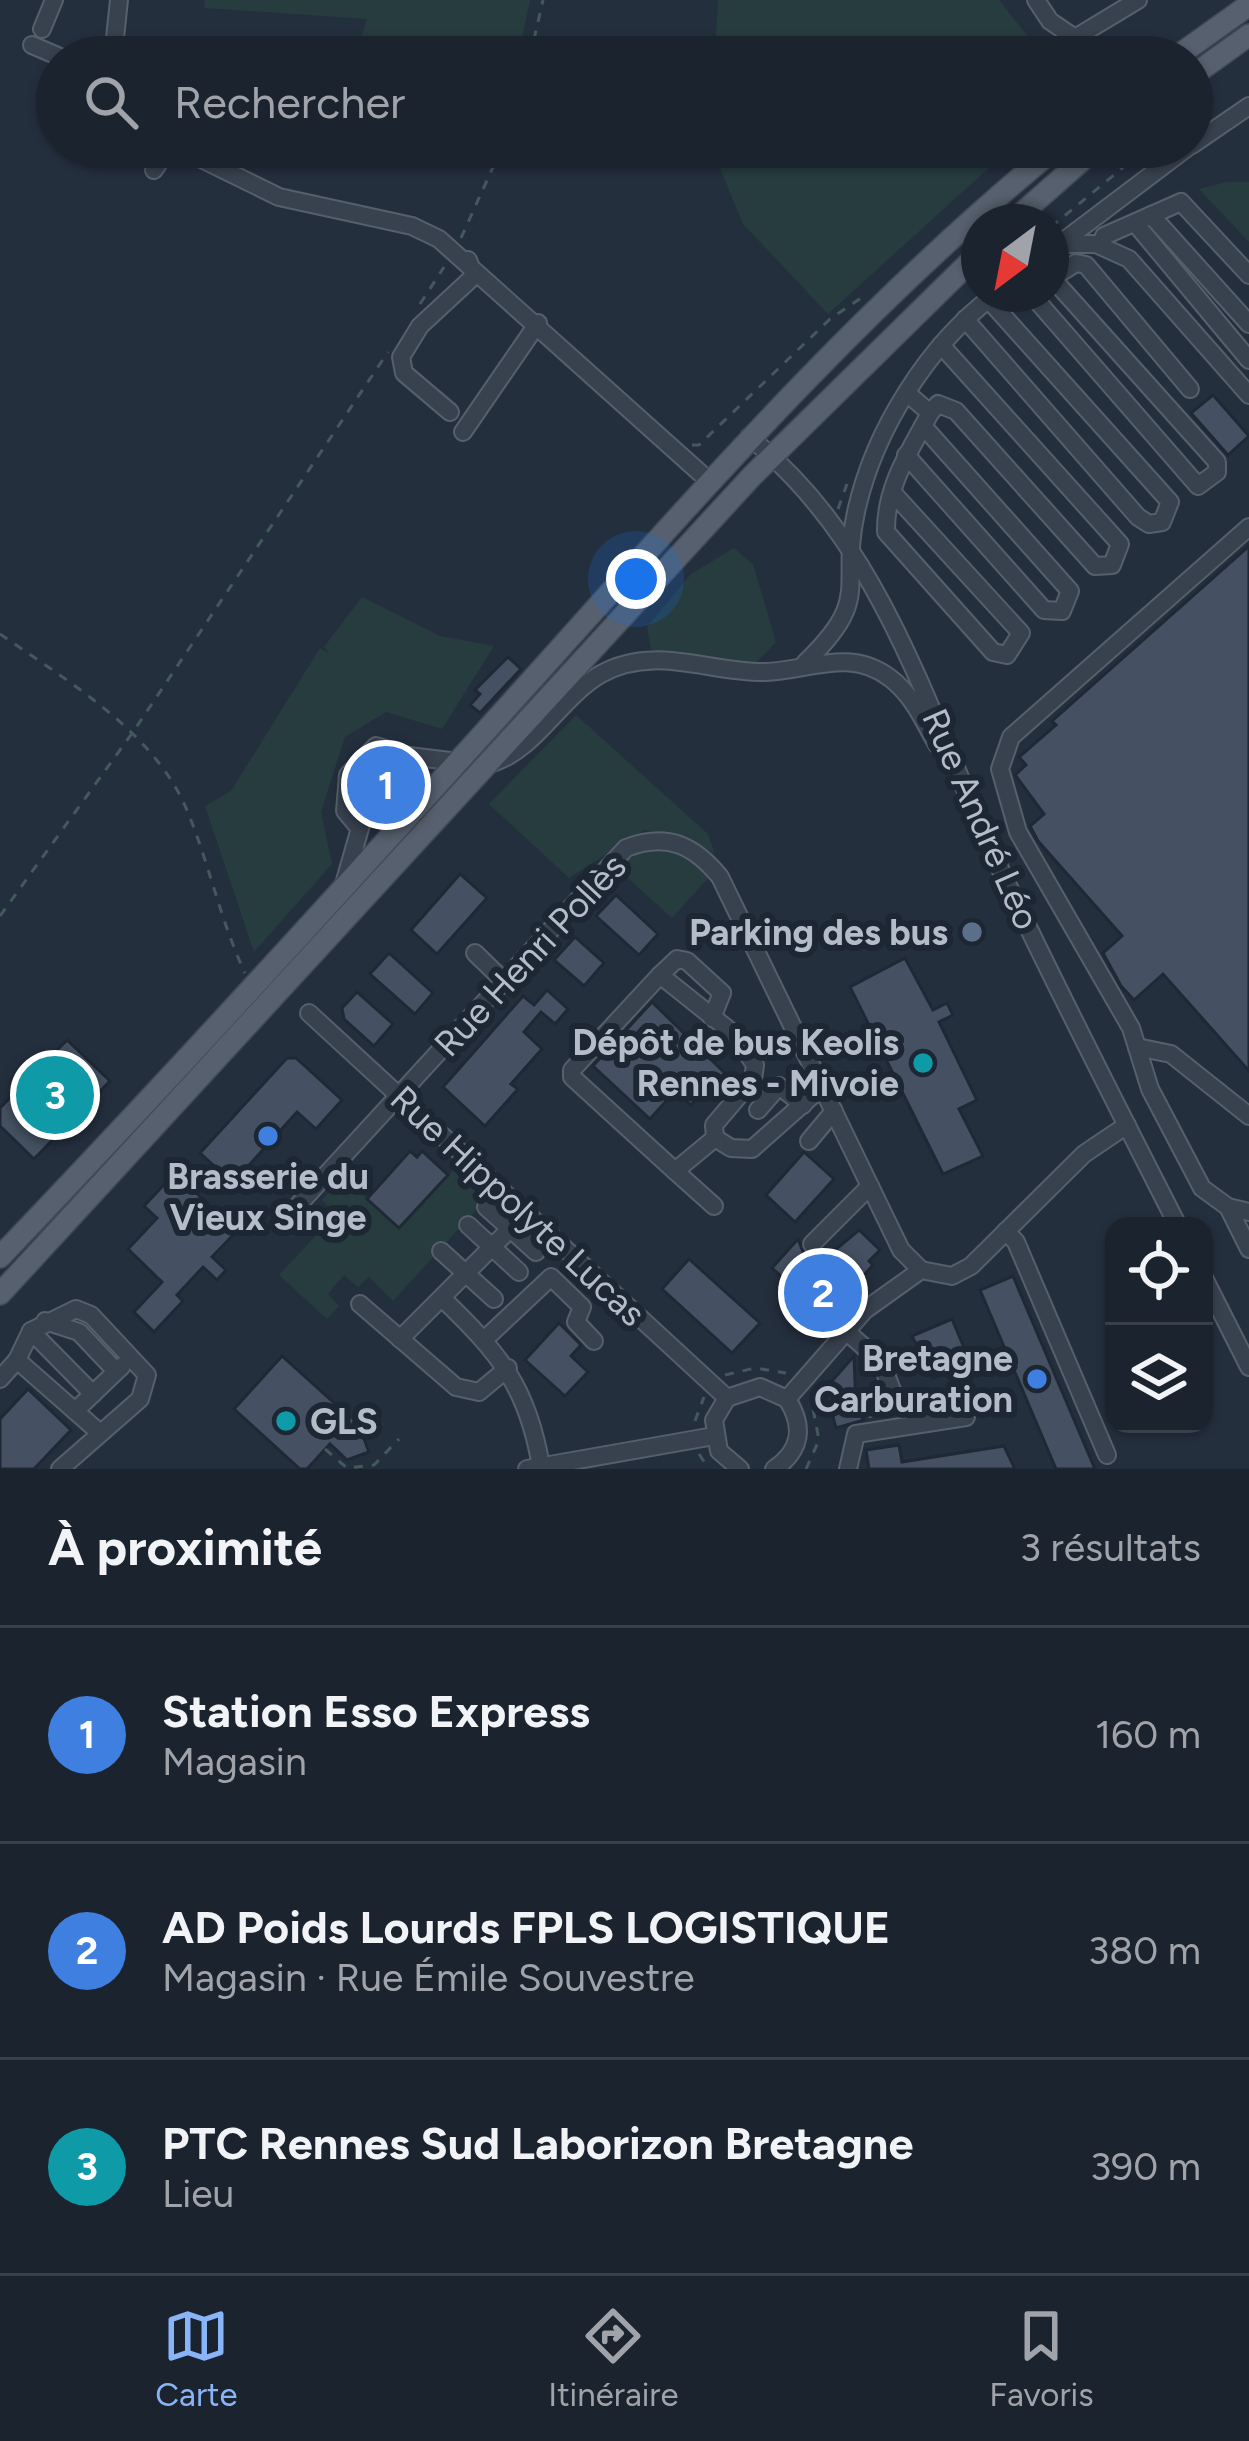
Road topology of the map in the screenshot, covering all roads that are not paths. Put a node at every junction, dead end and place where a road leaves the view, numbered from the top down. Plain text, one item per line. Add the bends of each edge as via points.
1 (54, 0) edge
2 (119, 0) edge
3 (1036, 0) edge
4 (1138, 0) edge
5 (1249, 5) edge
6 (1249, 35) edge
7 (37, 36) edge
8 (115, 36) edge
9 (1073, 36) edge
10 (1079, 36) edge
11 (1205, 36) edge
12 (1213, 61) edge
13 (1249, 106) edge
14 (1213, 130) edge
15 (218, 168) edge
16 (1033, 168) edge
17 (1073, 168) edge
18 (1159, 168) edge
19 (1121, 195) junction
20 (1032, 204) edge
21 (1097, 215) junction
22 (1138, 222) junction
23 (1069, 231) edge
24 (1069, 240) edge
25 (1106, 241) junction
26 (457, 257) junction
27 (1069, 267) edge
28 (961, 271) edge
29 (1249, 275) edge
30 (1069, 297) edge
31 (974, 312) edge
32 (1006, 312) edge
33 (1046, 312) edge
34 (965, 320) junction
35 (538, 323) junction
36 (1249, 324) edge
37 (941, 345) junction
38 (1249, 360) edge
39 (1190, 389) dead end
40 (908, 394) junction
41 (1249, 395) edge
42 (450, 412) dead end
43 (927, 419) junction
44 (463, 432) dead end
45 (749, 437) junction
46 (772, 455) junction
47 (906, 455) junction
48 (709, 480) junction
49 (892, 492) junction
50 (1249, 527) edge
51 (851, 552) junction
52 (804, 663) junction
53 (409, 756) junction
54 (458, 762) junction
55 (488, 765) junction
56 (956, 767) junction
57 (359, 828) junction
58 (343, 888) junction
59 (475, 953) dead end
60 (660, 975) junction
61 (505, 982) junction
62 (309, 1013) dead end
63 (712, 1018) junction
64 (1137, 1047) junction
65 (822, 1087) junction
66 (400, 1095) junction
67 (803, 1105) junction
68 (758, 1110) dead end
69 (834, 1112) junction
70 (1249, 1116) edge
71 (1127, 1126) junction
72 (715, 1138) junction
73 (809, 1141) dead end
74 (675, 1171) junction
75 (870, 1186) junction
76 (714, 1206) dead end
77 (486, 1207) dead end
78 (1228, 1207) junction
79 (1249, 1212) edge
80 (290, 1214) dead end
81 (1173, 1217) edge
82 (469, 1225) dead end
83 (510, 1229) junction
84 (1006, 1231) junction
85 (812, 1244) dead end
86 (493, 1247) junction
87 (1249, 1249) edge
88 (441, 1251) dead end
89 (536, 1252) dead end
90 (0, 1257) edge
91 (921, 1270) junction
92 (519, 1272) dead end
93 (466, 1274) junction
94 (0, 1294) edge
95 (1213, 1296) edge
96 (442, 1298) junction
97 (494, 1299) dead end
98 (360, 1304) dead end
99 (39, 1326) junction
100 (847, 1332) junction
101 (400, 1339) junction
102 (485, 1339) junction
103 (594, 1341) dead end
104 (131, 1357) junction
105 (17, 1360) junction
106 (1249, 1367) edge
107 (508, 1368) junction
108 (116, 1372) junction
109 (0, 1378) edge
110 (93, 1394) junction
111 (727, 1398) junction
112 (787, 1400) junction
113 (869, 1408) dead end
114 (75, 1411) junction
115 (966, 1417) dead end
116 (100, 1433) junction
117 (704, 1434) junction
118 (1107, 1455) dead end
119 (785, 1466) edge
120 (534, 1468) edge
121 (60, 1469) edge
122 (740, 1469) edge
123 (848, 1469) edge

1 - 7 street
2 - 8 street
3 - 9 street
4 - 10 street
5 - 11 main road
6 - 12 main road
13 - 14 street
15 - 26 street via 279,197 412,226
16 - 45 main road via 902,280
17 - 20 main road
18 - 19 street
19 - 21 street
19 - 22 street
21 - 23 street
21 - 25 street
22 - 25 street
22 - 29 street via 1174,202 1187,206
22 - 36 street
22 - 38 street
24 - 25 street
25 - 41 street
26 - 35 street
26 - 42 street via 474,276 420,326 400,357 404,373
27 - 39 street via 1086,265
28 - 46 main road
30 - 33 street via 1217,462 1198,486
31 - 34 street
32 - 34 street via 1170,502 1162,522 1138,517
34 - 37 street
35 - 44 street
35 - 48 street
37 - 40 street
37 - 43 street via 1120,544 1112,565 1095,566 956,411 938,404
40 - 43 street
40 - 51 street via 872,458
43 - 47 street
43 - 47 street via 1070,591 1062,611 1044,610
45 - 46 street, Rue André Léo
45 - 48 main road
46 - 51 street, Rue André Léo
46 - 55 main road
47 - 49 street
48 - 54 main road
49 - 49 street via 1022,633 1007,655 993,652 886,532
50 - 64 street via 1011,737 1000,763 1018,832
51 - 52 street via 849,607
51 - 56 street, Rue André Léo via 908,649
52 - 55 street via 770,673 628,662 574,693 506,758
52 - 56 street via 861,664 890,677
53 - 54 street
53 - 57 street via 369,796
53 - 57 street via 376,746 348,775 345,811
54 - 58 main road
55 - 94 main road
56 - 71 street, Rue André Léo
57 - 58 street
58 - 90 main road
59 - 61 street
60 - 63 street
60 - 63 street via 677,959 687,961 722,993
60 - 74 street via 572,1077
61 - 65 street, Rue Henri Pollès via 626,848 662,839 698,850 720,877
61 - 66 street, Rue Henri Pollès
62 - 66 street, Rue Hippolyte Lucas
63 - 72 street via 749,1049 755,1065 714,1125
64 - 70 street via 1171,1054
64 - 78 street via 1202,1188
65 - 67 street
65 - 69 street, Rue Henri Pollès
66 - 80 street, Rue Henri Pollès
66 - 111 street, Rue Hippolyte Lucas
67 - 68 street via 785,1080
67 - 72 street via 752,1150
69 - 73 street
69 - 75 street, Rue Henri Pollès
71 - 81 street, Rue André Léo
71 - 84 street via 1084,1154
72 - 74 street
74 - 76 street
75 - 85 street
75 - 91 street, Rue Henri Pollès via 901,1250
77 - 83 street
78 - 79 street
78 - 87 street
82 - 86 street
83 - 86 street
83 - 89 street
84 - 91 street via 952,1276
84 - 118 street
86 - 92 street
86 - 93 street
88 - 93 street
91 - 100 street
93 - 96 street
93 - 97 street
95 - 106 street
96 - 101 street
96 - 102 street
98 - 101 street
99 - 104 street via 76,1310 91,1315
99 - 105 street
99 - 108 street via 79,1332
99 - 110 street
100 - 112 street
100 - 113 street via 880,1362 897,1403
101 - 107 street via 468,1391 479,1392
102 - 103 street via 551,1277 582,1307 576,1322
102 - 107 street
104 - 108 street
104 - 116 street via 148,1387
105 - 109 street
105 - 114 street
107 - 120 street via 530,1409
108 - 110 street
110 - 114 street
111 - 112 street via 760,1387
111 - 117 street
112 - 119 street via 800,1430
114 - 116 street
115 - 123 street via 856,1434
116 - 121 street
117 - 120 street
117 - 122 street

